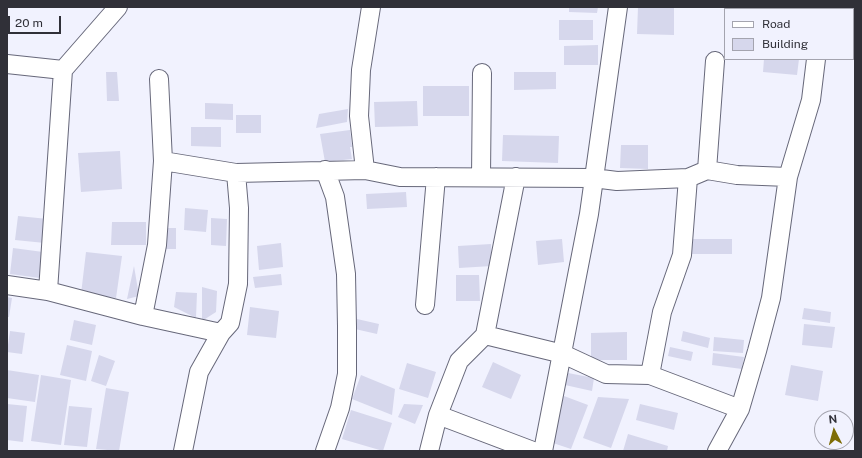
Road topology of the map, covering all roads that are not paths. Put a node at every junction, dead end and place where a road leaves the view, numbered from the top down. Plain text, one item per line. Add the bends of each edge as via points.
1 (118, 7) edge
2 (371, 7) edge
3 (618, 7) edge
4 (816, 60) edge
5 (715, 61) dead end
6 (7, 64) edge
7 (63, 70) junction
8 (482, 73) dead end
9 (159, 79) dead end
10 (163, 161) junction
11 (325, 170) junction
12 (366, 170) junction
13 (707, 170) junction
14 (236, 173) junction
15 (481, 177) junction
16 (516, 177) junction
17 (788, 177) junction
18 (436, 178) junction
19 (593, 178) junction
20 (688, 178) junction
21 (7, 285) edge
22 (48, 291) junction
23 (425, 305) dead end
24 (143, 316) junction
25 (221, 333) junction
26 (485, 335) junction
27 (563, 354) junction
28 (650, 375) junction
29 (740, 408) junction
30 (438, 415) junction
31 (182, 451) edge
32 (325, 451) edge
33 (429, 451) edge
34 (533, 451) edge
35 (543, 451) edge
36 (717, 451) edge

1 - 7 street
2 - 12 street via 361,70 360,116
3 - 19 street
4 - 17 street via 811,100
5 - 13 street
6 - 7 street
7 - 22 street
8 - 15 street
9 - 10 street
10 - 14 street
10 - 24 street via 157,245
11 - 12 street
11 - 14 street
11 - 32 street via 335,197 346,274 347,327 347,374 340,408
12 - 18 street via 400,177
13 - 17 street via 737,176
13 - 20 street
14 - 25 street via 239,208 238,284 230,323
15 - 16 street
15 - 18 street
16 - 19 street
16 - 26 street
17 - 29 street via 771,298
18 - 23 street
19 - 20 street via 617,181
19 - 27 street via 589,214
20 - 28 street via 682,255 662,312
21 - 22 street
22 - 24 street
24 - 25 street
25 - 31 street via 199,372
26 - 27 street
26 - 30 street via 459,361
27 - 28 street via 606,374
27 - 35 street
28 - 29 street
29 - 36 street
30 - 33 street
30 - 34 street

